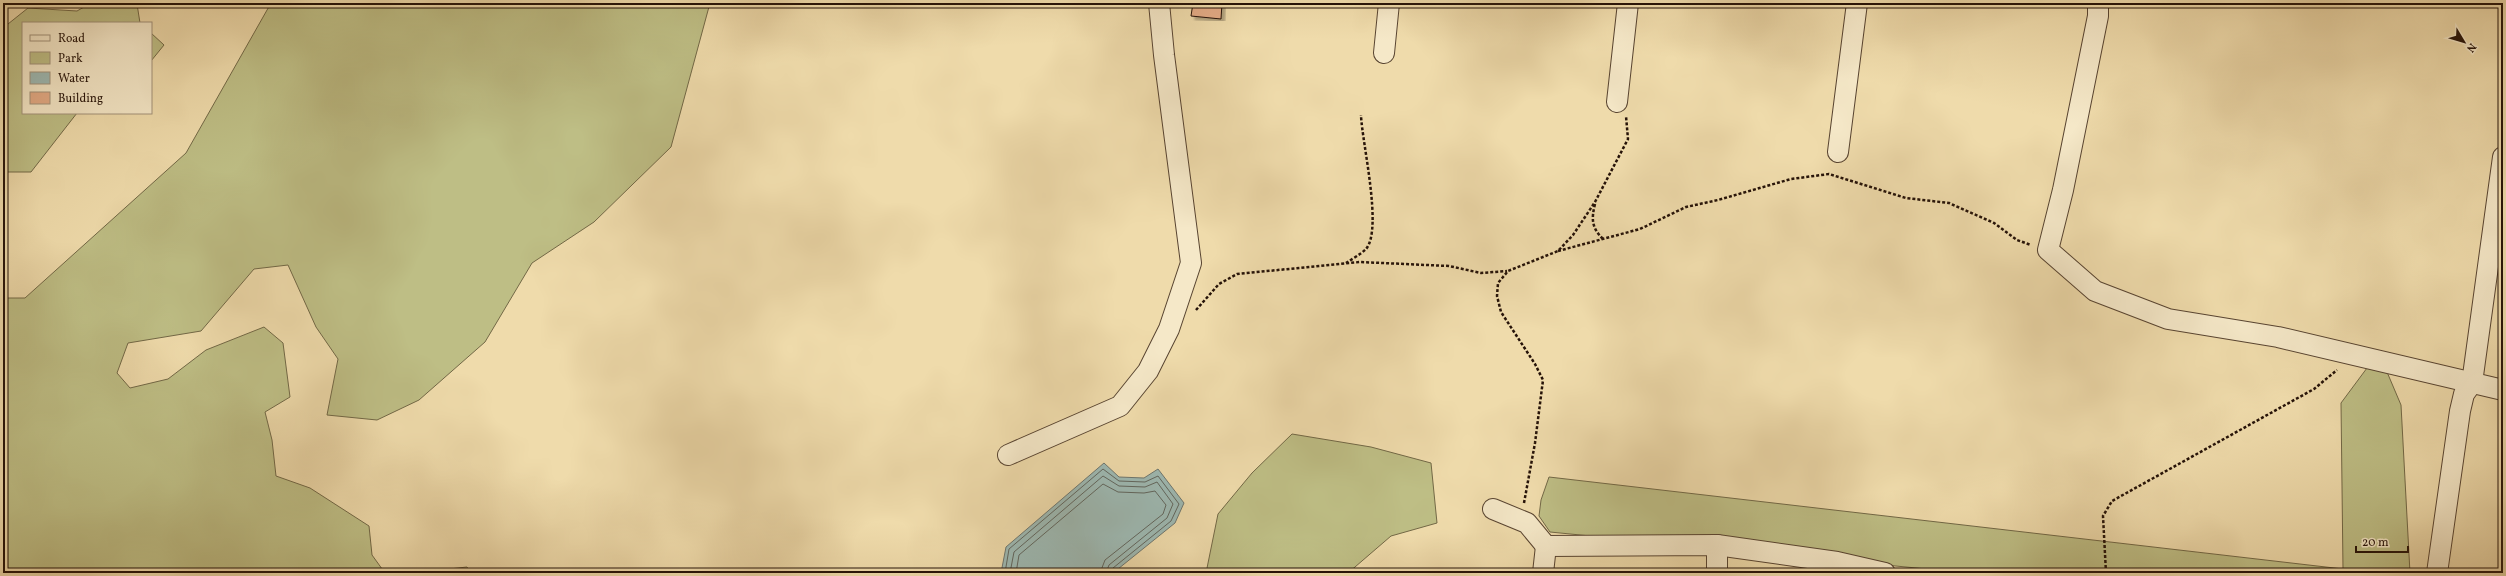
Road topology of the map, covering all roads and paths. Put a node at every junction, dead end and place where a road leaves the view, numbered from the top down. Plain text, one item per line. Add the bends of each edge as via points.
1 (1159, 3) edge
2 (1389, 3) edge
3 (1628, 3) edge
4 (1857, 3) edge
5 (2098, 3) edge
6 (1384, 54) dead end
7 (1617, 102) joint
8 (1361, 115) dead end
9 (1838, 152) dead end
10 (2503, 157) edge
11 (1595, 202) junction
12 (1604, 240) junction
13 (2048, 250) junction
14 (1558, 251) junction
15 (1346, 264) junction
16 (1508, 271) junction
17 (1169, 329) junction
18 (2355, 356) junction
19 (2472, 383) junction
20 (2503, 390) edge
21 (1008, 455) dead end
22 (1493, 509) dead end
23 (1527, 523) junction
24 (1717, 545) junction
25 (1546, 546) junction
26 (1544, 573) edge
27 (1716, 573) edge
28 (1885, 573) edge
29 (2106, 573) edge
30 (2438, 573) edge

1 - 17 street via 1191,263
2 - 6 street
3 - 7 street
4 - 9 street
5 - 13 street via 2098,16
7 - 11 path via 1626,110 1628,139
8 - 15 path via 1362,139 1369,166 1373,225 1367,248
10 - 19 street
11 - 12 path via 1591,219 1595,231
11 - 14 path
12 - 13 path via 1640,229 1686,207 1791,179 1829,174 1906,198 1949,203 1994,223 2016,240
12 - 14 path
13 - 18 street via 2095,291 2168,319 2278,337
14 - 16 path
15 - 16 path via 1449,266 1481,273
15 - 17 path via 1237,274 1219,284 1202,306
16 - 23 path via 1498,283 1496,296 1501,312 1543,380 1524,500
17 - 21 street via 1148,371 1120,406
18 - 19 street
18 - 29 path via 2314,389 2112,501 2103,516
19 - 20 street
19 - 30 street via 2464,394 2460,411
22 - 23 street
23 - 25 street
24 - 25 street
24 - 27 street
24 - 28 street via 1837,562
25 - 26 street

